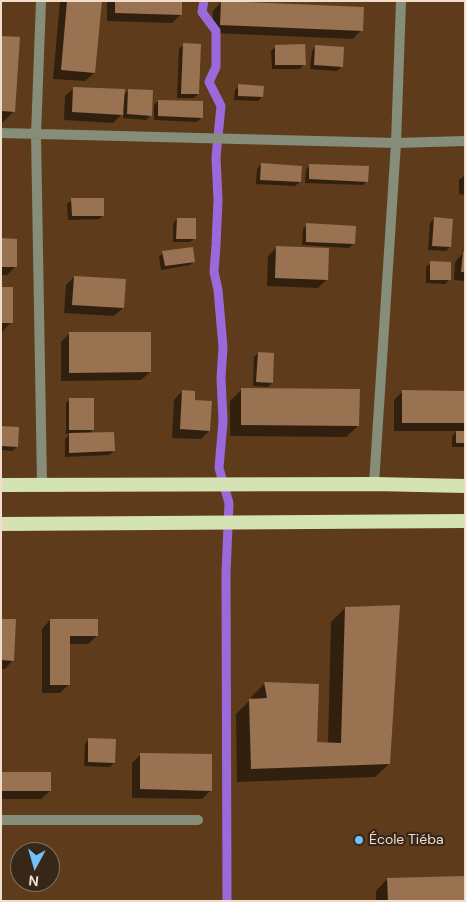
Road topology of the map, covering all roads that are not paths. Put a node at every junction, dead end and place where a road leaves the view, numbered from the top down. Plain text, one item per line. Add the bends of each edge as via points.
1 (41, 1) edge
2 (401, 1) edge
3 (1, 134) edge
4 (36, 134) junction
5 (465, 141) edge
6 (396, 143) junction
7 (42, 484) junction
8 (374, 484) junction
9 (1, 485) edge
10 (465, 486) edge
11 (465, 521) edge
12 (1, 524) edge
13 (1, 820) edge
14 (198, 820) dead end

1 - 4 street
2 - 6 street
3 - 4 street
4 - 6 street
4 - 7 street
5 - 6 street
6 - 8 street
7 - 8 highway
7 - 9 highway
8 - 10 highway
11 - 12 highway
13 - 14 street

